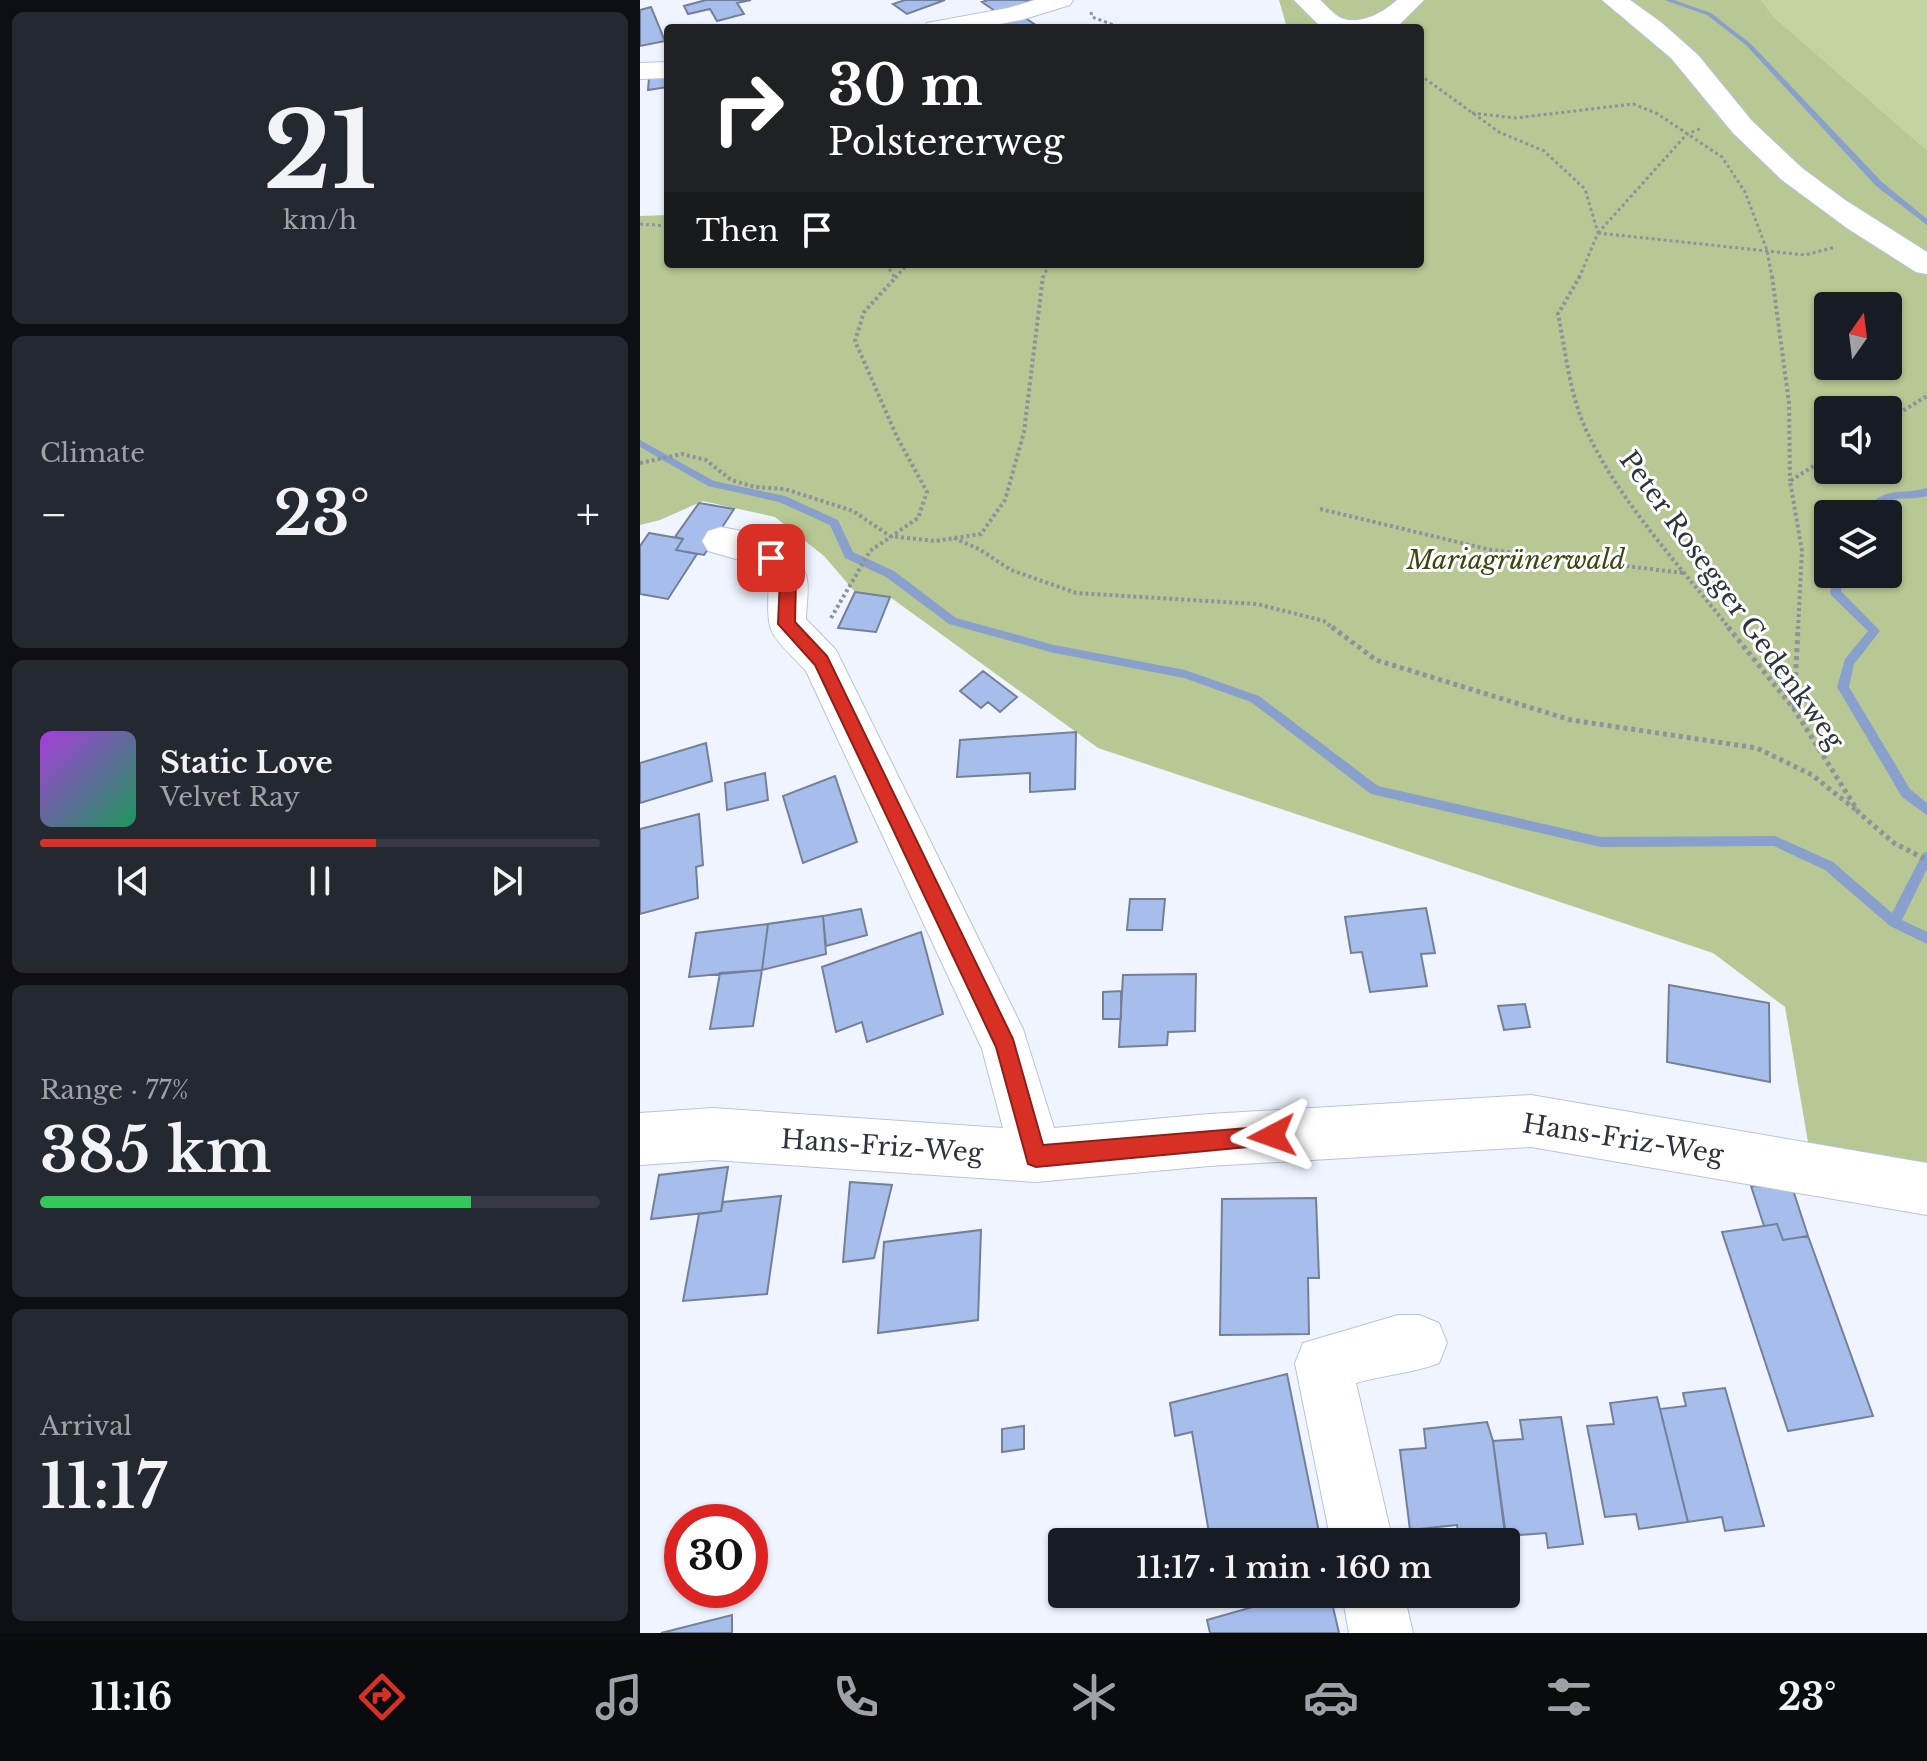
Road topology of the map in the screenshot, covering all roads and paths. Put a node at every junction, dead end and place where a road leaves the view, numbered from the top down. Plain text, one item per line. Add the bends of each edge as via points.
1 (1306, 0) edge
2 (1412, 0) edge
3 (1614, 0) edge
4 (1073, 3) edge
5 (959, 24) edge
6 (1111, 24) edge
7 (1335, 24) edge
8 (1368, 24) edge
9 (664, 70) edge
10 (640, 71) edge
11 (1424, 78) edge
12 (1471, 113) junction
13 (1733, 117) junction
14 (1687, 134) junction
15 (640, 224) edge
16 (664, 226) edge
17 (1598, 233) junction
18 (1850, 244) dead end
19 (1767, 250) junction
20 (1927, 265) edge
21 (889, 268) edge
22 (904, 268) edge
23 (1047, 268) edge
24 (895, 278) junction
25 (1927, 396) edge
26 (1902, 411) edge
27 (640, 463) edge
28 (1814, 466) edge
29 (1790, 481) junction
30 (1320, 509) dead end
31 (890, 536) junction
32 (954, 538) junction
33 (721, 541) dead end
34 (1685, 573) junction
35 (811, 650) junction
36 (1794, 709) junction
37 (1859, 813) junction
38 (1927, 860) edge
39 (642, 1141) edge
40 (1036, 1156) junction
41 (1927, 1189) edge
42 (1419, 1343) dead end
43 (1359, 1528) edge
44 (1376, 1608) edge
45 (1381, 1633) edge

1 - 7 street
2 - 8 street via 1389,21
3 - 13 street via 1658,31
4 - 5 street
4 - 6 path
9 - 10 street
11 - 12 path
12 - 14 path via 1516,118 1633,104
12 - 17 path via 1564,166 1585,189
13 - 14 path
13 - 20 street via 1827,204
14 - 17 path, Peter Rosegger Gedenkweg
14 - 19 path via 1722,157 1745,192
15 - 16 path
17 - 19 path
17 - 34 path, Peter Rosegger Gedenkweg via 1558,314 1570,375 1587,433 1637,513
18 - 19 path via 1805,255
19 - 29 path via 1789,403
21 - 24 path
22 - 24 path
23 - 32 path via 1024,432 1005,500 981,534
24 - 31 path via 864,312 855,341 905,458 927,492 918,518
25 - 26 path
27 - 31 path via 682,454 706,460 731,480 785,489 853,511
28 - 29 path
29 - 36 path via 1802,551
30 - 34 path via 1491,550
31 - 32 path
31 - 35 path via 870,551
32 - 37 path via 1011,570 1076,593 1257,604 1324,621 1376,660 1571,720 1757,748 1812,775
33 - 35 street via 746,545 771,558 788,578 786,624
34 - 36 path, Peter Rosegger Gedenkweg
35 - 40 street via 822,661 1006,1046
36 - 37 path, Peter Rosegger Gedenkweg
37 - 38 path, Peter Rosegger Gedenkweg via 1894,843
39 - 40 street, Hans-Friz-Weg via 713,1134
40 - 41 street, Hans-Friz-Weg via 1531,1121
42 - 43 street via 1398,1343 1323,1363
44 - 45 street

